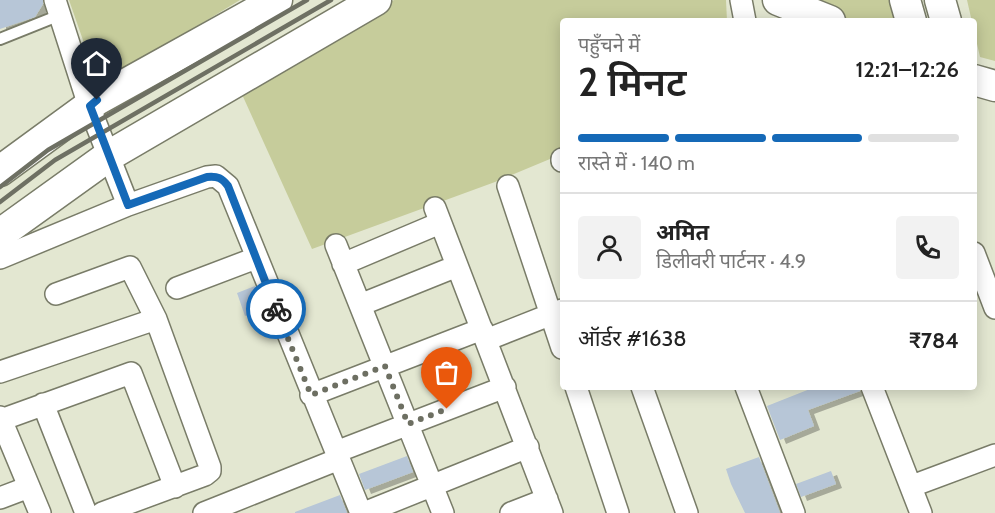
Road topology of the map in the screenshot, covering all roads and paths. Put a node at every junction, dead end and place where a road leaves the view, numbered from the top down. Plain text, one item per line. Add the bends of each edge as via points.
1 (277, 0) edge
2 (376, 0) edge
3 (741, 0) edge
4 (905, 0) edge
5 (940, 0) edge
6 (58, 8) edge
7 (787, 9) edge
8 (744, 18) edge
9 (819, 18) edge
10 (910, 18) edge
11 (945, 18) edge
12 (0, 39) edge
13 (977, 81) edge
14 (995, 87) edge
15 (90, 106) junction
16 (110, 155) junction
17 (0, 171) edge
18 (508, 186) dead end
19 (128, 205) junction
20 (0, 234) edge
21 (0, 258) edge
22 (256, 258) junction
23 (977, 261) edge
24 (457, 266) junction
25 (177, 288) dead end
26 (56, 294) dead end
27 (360, 305) junction
28 (995, 308) edge
29 (557, 312) edge
30 (156, 319) junction
31 (484, 334) junction
32 (560, 334) edge
33 (385, 366) junction
34 (0, 372) edge
35 (505, 387) junction
36 (577, 390) edge
37 (643, 390) edge
38 (747, 390) edge
39 (873, 390) edge
40 (311, 395) junction
41 (44, 404) junction
42 (1, 419) edge
43 (408, 424) junction
44 (528, 447) junction
45 (337, 455) junction
46 (995, 455) edge
47 (432, 485) junction
48 (912, 486) junction
49 (29, 487) junction
50 (175, 487) junction
51 (0, 498) edge
52 (549, 506) edge
53 (40, 513) edge
54 (86, 513) edge
55 (102, 513) edge
56 (204, 513) edge
57 (362, 513) edge
58 (443, 513) edge
59 (511, 513) edge
60 (618, 513) edge
61 (687, 513) edge
62 (794, 513) edge
63 (921, 513) edge

1 - 15 street
2 - 16 street
3 - 8 street
4 - 10 street
5 - 11 street
6 - 12 lane
6 - 15 street
7 - 9 street
13 - 14 street
15 - 16 street
15 - 17 street
16 - 19 street
16 - 20 street
18 - 29 street
19 - 21 street
19 - 22 street via 216,176 228,186
22 - 25 street
22 - 40 street
23 - 28 street
24 - 27 street
24 - 27 street via 437,216 339,255
24 - 31 street
26 - 30 street via 130,267
27 - 33 street
29 - 31 street
29 - 32 street
30 - 34 street
30 - 50 street via 210,467 205,475
31 - 33 street
31 - 35 street
33 - 40 street
33 - 43 street
35 - 43 street
35 - 44 street
36 - 60 street
37 - 61 street
38 - 62 street
39 - 48 street
40 - 45 street
41 - 42 street
41 - 50 street via 130,373
41 - 54 street
42 - 49 street
43 - 45 street
43 - 47 street
44 - 47 street
44 - 52 street
45 - 56 street
45 - 57 street
46 - 48 street
47 - 57 street
47 - 58 street
48 - 63 street
49 - 51 street
49 - 53 street
50 - 55 street
52 - 59 street

